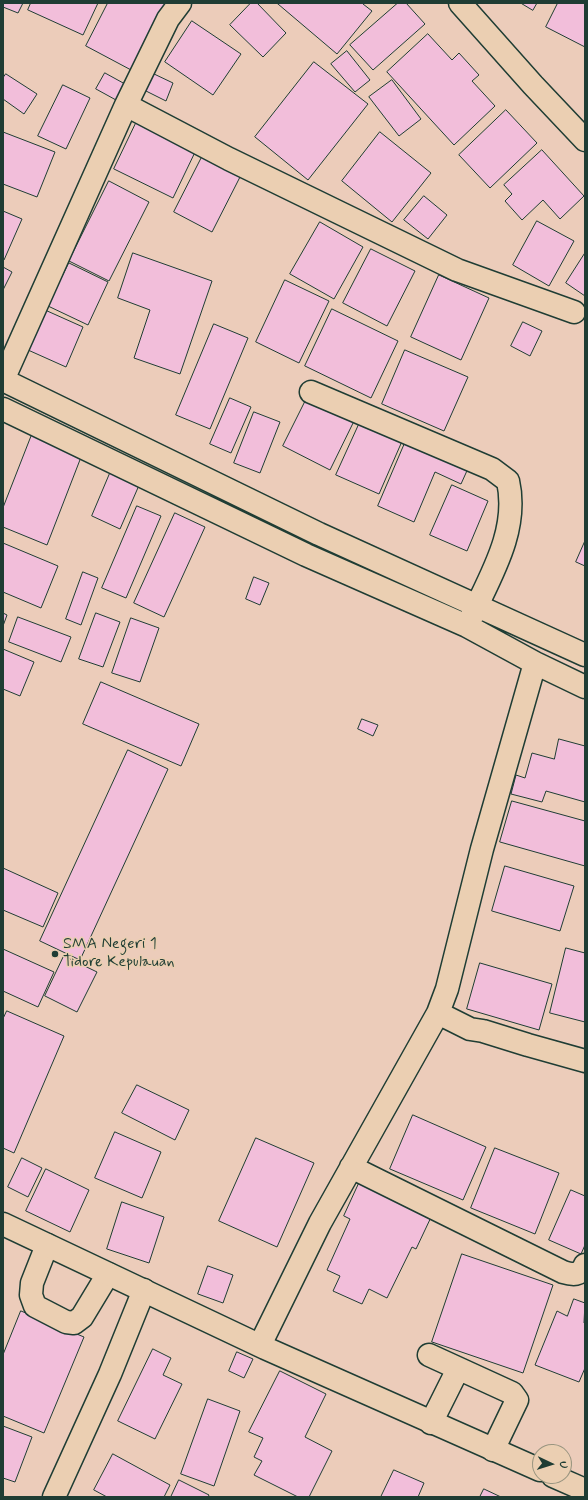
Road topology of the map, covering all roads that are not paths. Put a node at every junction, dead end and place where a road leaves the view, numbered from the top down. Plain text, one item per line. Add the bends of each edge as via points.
1 (180, 3) edge
2 (460, 3) edge
3 (126, 105) junction
4 (585, 140) edge
5 (574, 312) dead end
6 (3, 380) edge
7 (311, 392) dead end
8 (3, 409) edge
9 (477, 605) junction
10 (467, 626) junction
11 (585, 655) edge
12 (535, 664) junction
13 (585, 687) edge
14 (438, 1013) junction
15 (585, 1061) edge
16 (351, 1167) junction
17 (3, 1224) edge
18 (47, 1245) junction
19 (585, 1265) edge
20 (108, 1274) junction
21 (144, 1290) junction
22 (260, 1345) junction
23 (429, 1355) dead end
24 (458, 1369) junction
25 (431, 1423) junction
26 (493, 1450) junction
27 (532, 1467) edge
28 (571, 1484) edge
29 (585, 1490) edge
30 (54, 1497) edge

1 - 3 main road via 168,19
2 - 4 main road
3 - 5 main road via 229,159 457,270
3 - 6 main road
6 - 9 main road via 312,530
7 - 9 main road via 492,469 508,481 511,495 510,519 500,558
8 - 10 main road via 306,555
9 - 10 main road
9 - 11 main road
10 - 12 main road
12 - 13 main road
12 - 14 main road via 482,849 447,989
14 - 15 main road via 470,1029
14 - 16 main road
16 - 19 main road via 563,1272 577,1274 583,1271
16 - 22 main road via 320,1223
17 - 18 main road
18 - 20 main road
18 - 20 main road via 30,1294 35,1306 66,1322 74,1323 82,1317
20 - 21 main road
21 - 22 main road
21 - 30 main road via 110,1374
22 - 25 main road
23 - 24 main road
24 - 25 main road
24 - 26 main road via 512,1393 517,1400
25 - 26 main road
26 - 27 main road
28 - 29 main road

